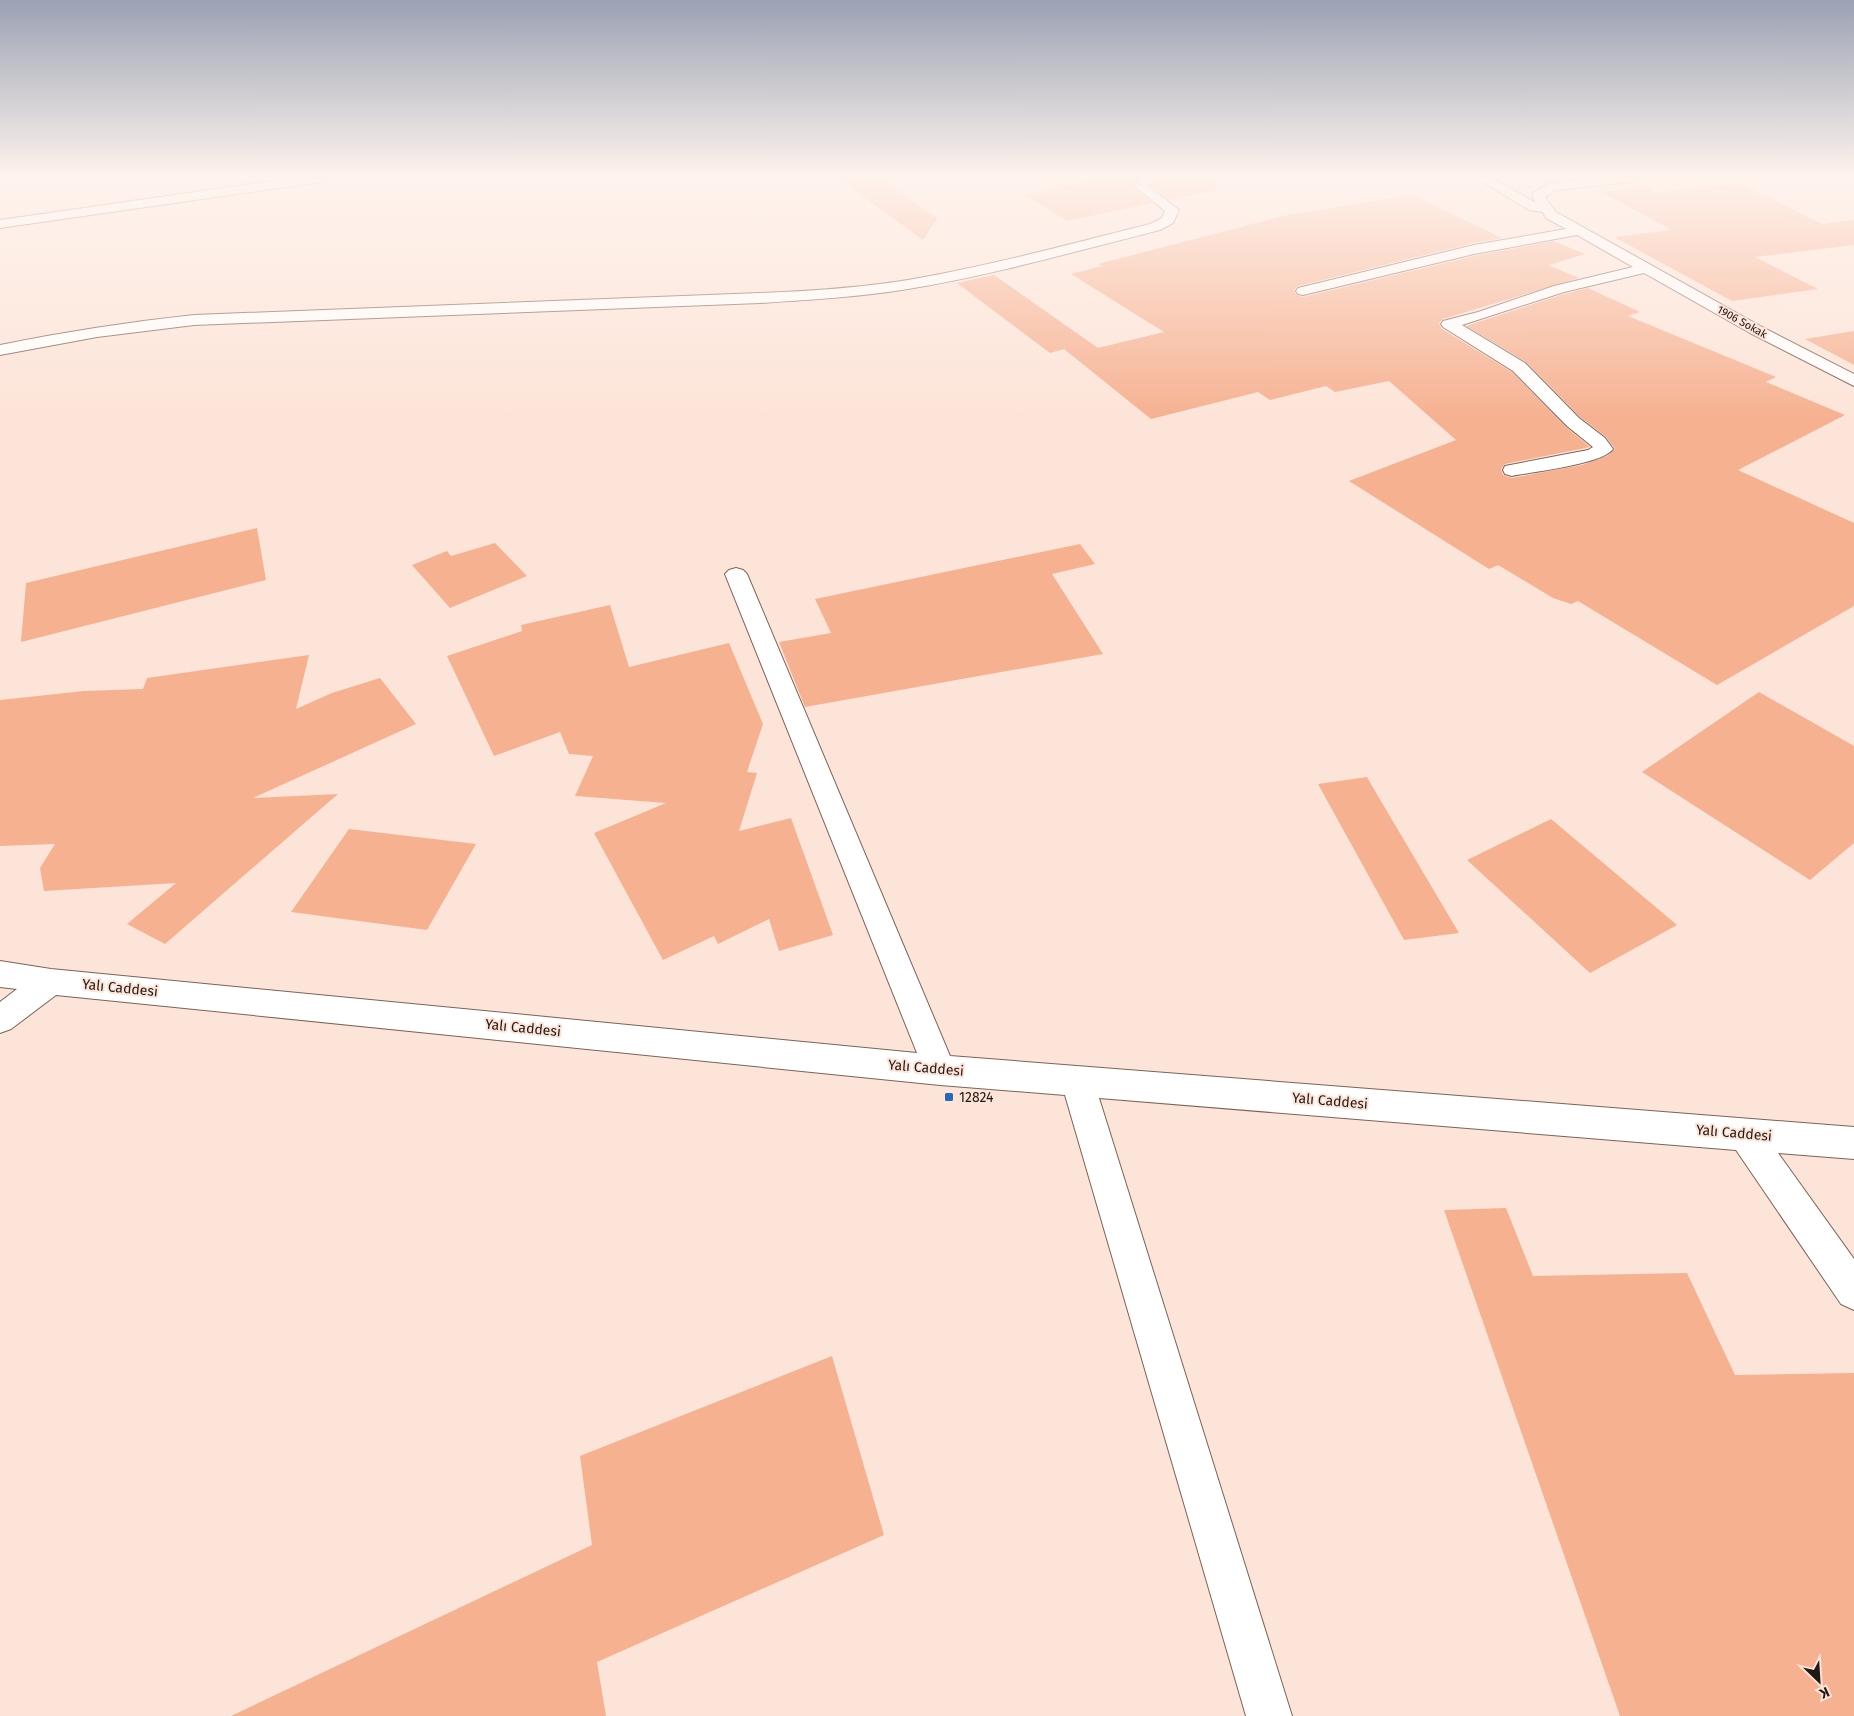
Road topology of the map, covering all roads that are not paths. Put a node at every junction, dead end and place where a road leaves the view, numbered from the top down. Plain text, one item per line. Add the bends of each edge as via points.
1 (1030, 258) edge
2 (1434, 258) edge
3 (1628, 258) edge
4 (1646, 268) junction
5 (1302, 291) dead end
6 (0, 350) edge
7 (1854, 381) edge
8 (1512, 470) dead end
9 (736, 574) dead end
10 (0, 974) edge
11 (51, 982) junction
12 (0, 1019) edge
13 (940, 1070) junction
14 (1077, 1080) junction
15 (1745, 1134) junction
16 (1854, 1143) edge
17 (1854, 1291) edge
18 (1269, 1716) edge

1 - 6 street via 909,284 845,292 194,320 73,334
2 - 5 street
3 - 4 street, 1906 Sokak
4 - 7 street, 1906 Sokak
4 - 8 street via 1559,289 1449,324 1518,367 1604,450 1593,455
9 - 13 street
10 - 11 street, Yalı Caddesi
11 - 12 street
11 - 13 street, Yalı Caddesi
13 - 14 street, Yalı Caddesi
14 - 15 street, Yalı Caddesi
14 - 18 street
15 - 16 street, Yalı Caddesi
15 - 17 street

